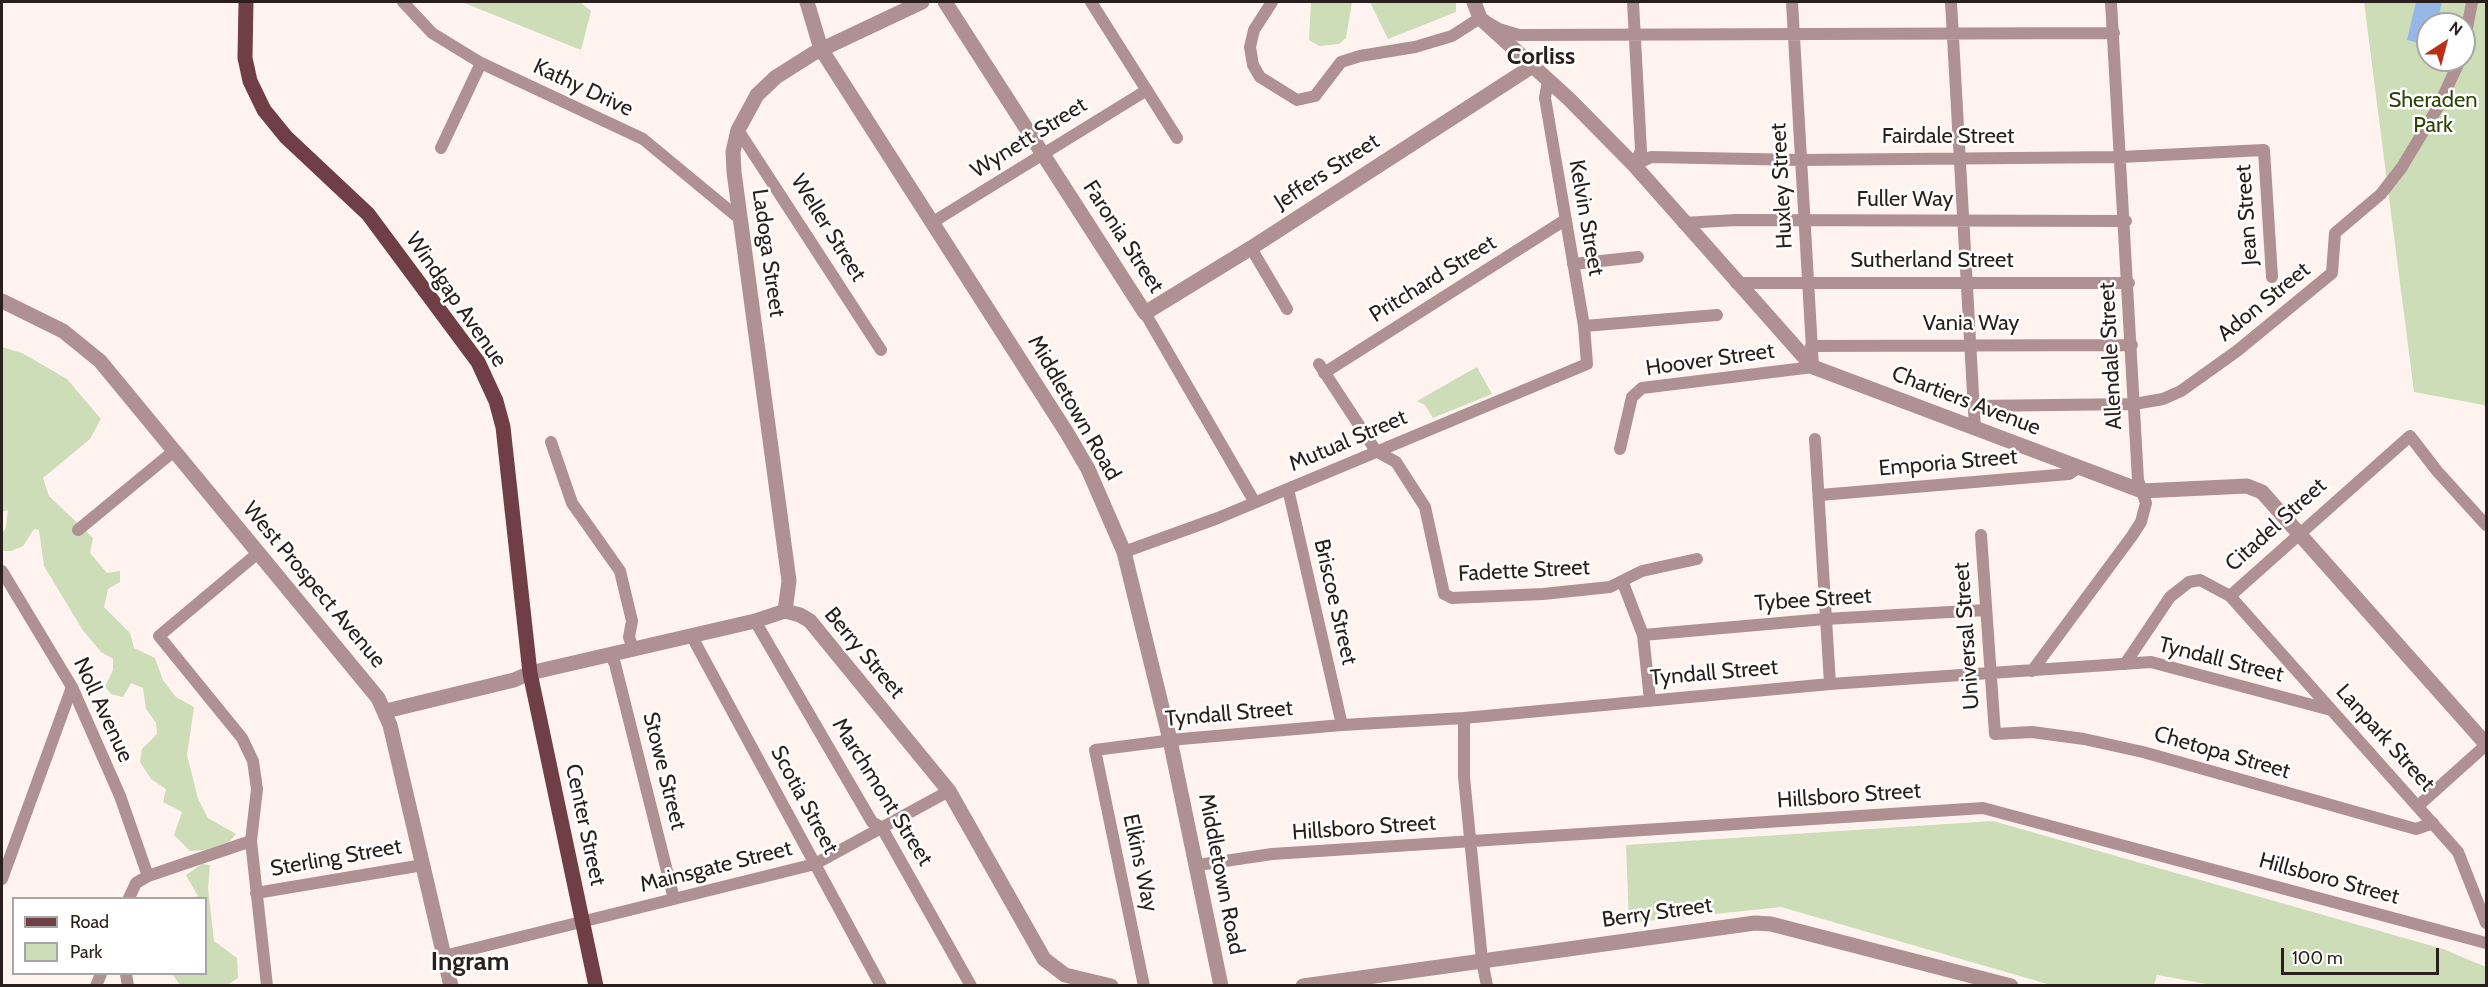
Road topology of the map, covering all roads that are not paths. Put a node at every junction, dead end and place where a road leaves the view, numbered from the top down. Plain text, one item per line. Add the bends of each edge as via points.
1 (246, 2) edge
2 (403, 2) edge
3 (807, 2) edge
4 (922, 2) edge
5 (945, 2) edge
6 (1091, 2) edge
7 (1272, 2) edge
8 (1474, 2) edge
9 (1633, 2) edge
10 (1792, 2) edge
11 (1951, 2) edge
12 (2111, 2) edge
13 (1480, 18) junction
14 (2114, 33) junction
15 (1635, 35) junction
16 (1794, 35) junction
17 (1952, 35) junction
18 (821, 49) junction
19 (481, 63) junction
20 (1531, 67) junction
21 (2455, 72) edge
22 (1548, 80) junction
23 (1147, 90) junction
24 (738, 130) junction
25 (1177, 138) dead end
26 (441, 148) dead end
27 (2264, 150) joint
28 (1042, 153) junction
29 (2121, 157) junction
30 (1960, 158) junction
31 (1801, 159) junction
32 (1634, 165) junction
33 (741, 220) junction
34 (1565, 220) junction
35 (1804, 220) junction
36 (2126, 220) junction
37 (933, 222) junction
38 (1964, 222) junction
39 (1683, 223) junction
40 (1251, 248) junction
41 (1638, 257) dead end
42 (1573, 264) junction
43 (2272, 277) dead end
44 (1968, 281) junction
45 (2129, 282) junction
46 (1736, 283) junction
47 (1808, 284) junction
48 (2, 301) edge
49 (1287, 309) dead end
50 (1145, 313) junction
51 (1717, 315) dead end
52 (1584, 326) junction
53 (1970, 345) junction
54 (2132, 345) junction
55 (1811, 346) junction
56 (880, 350) dead end
57 (1587, 364) joint
58 (1813, 367) junction
59 (1321, 368) joint
60 (2134, 404) junction
61 (1975, 406) junction
62 (1975, 429) junction
63 (1815, 439) dead end
64 (551, 442) dead end
65 (1620, 449) dead end
66 (174, 451) junction
67 (1376, 452) junction
68 (2078, 468) junction
69 (1288, 489) junction
70 (2142, 491) junction
71 (1820, 495) junction
72 (1254, 501) junction
73 (2487, 525) edge
74 (78, 530) dead end
75 (2299, 533) junction
76 (1982, 535) dead end
77 (1124, 552) junction
78 (258, 553) junction
79 (1697, 559) dead end
80 (2, 571) edge
81 (1623, 583) junction
82 (2230, 596) junction
83 (1986, 610) junction
84 (784, 611) junction
85 (1825, 619) junction
86 (755, 621) junction
87 (691, 635) junction
88 (1643, 635) junction
89 (633, 649) junction
90 (610, 654) junction
91 (2125, 664) junction
92 (2032, 672) junction
93 (530, 673) junction
94 (1990, 674) junction
95 (1830, 684) junction
96 (72, 687) junction
97 (1650, 700) junction
98 (2331, 710) junction
99 (386, 711) junction
100 (1464, 718) junction
101 (1342, 725) junction
102 (1995, 734) joint
103 (1170, 740) junction
104 (2487, 745) edge
105 (1095, 750) joint
106 (949, 791) junction
107 (2418, 806) junction
108 (2433, 823) junction
109 (882, 828) junction
110 (251, 841) junction
111 (1470, 842) junction
112 (814, 864) junction
113 (423, 865) junction
114 (1198, 865) junction
115 (148, 876) junction
116 (2, 879) edge
117 (256, 893) junction
118 (129, 897) edge
119 (675, 899) junction
120 (582, 921) junction
121 (2487, 923) edge
122 (2487, 943) edge
123 (444, 956) junction
124 (1482, 960) junction
125 (1066, 980) edge
126 (267, 986) edge
127 (451, 986) edge
128 (596, 986) edge
129 (880, 986) edge
130 (971, 986) edge
131 (1111, 986) edge
132 (1144, 986) edge
133 (1221, 986) edge
134 (1303, 986) edge
135 (1486, 986) edge
136 (2011, 986) edge

1 - 93 main road, Windgap Avenue via 245,58 250,81 264,110 286,137 368,214 478,362 496,400 503,427
2 - 19 street, Kathy Drive via 432,33
3 - 18 street, Middletown Road
4 - 18 street, Ladoga Street
5 - 28 street, Faronia Street
6 - 23 street
7 - 13 street via 1254,30 1250,47 1253,65 1260,77 1296,100 1315,96 1341,62 1452,36
8 - 13 street, Chartiers Avenue
9 - 15 street
10 - 16 street, Huxley Street
11 - 17 street
12 - 14 street, Allendale Street
13 - 15 street via 1519,35
13 - 20 street, Chartiers Avenue
14 - 17 street
14 - 29 street, Allendale Street
15 - 16 street
15 - 32 street via 1641,152
16 - 17 street
16 - 31 street, Huxley Street
17 - 30 street
18 - 24 street, Ladoga Street via 776,77 757,95
18 - 37 street, Middletown Road
19 - 26 street
19 - 33 street, Kathy Drive via 643,139
20 - 22 street, Chartiers Avenue
20 - 40 street, Jeffers Street
21 - 60 street, Adon Street via 2439,107 2402,167 2381,194 2335,233 2332,273 2277,321 2181,390 2163,399
22 - 32 street, Chartiers Avenue
22 - 34 street, Kelvin Street via 1545,98
23 - 25 street
23 - 28 street, Wynett Street
24 - 33 street, Ladoga Street via 733,152
24 - 56 street, Weller Street
27 - 29 street, Fairdale Street
27 - 43 street, Jean Street
28 - 37 street, Wynett Street
28 - 50 street, Faronia Street
29 - 30 street, Fairdale Street
29 - 36 street, Allendale Street
30 - 31 street, Fairdale Street
30 - 38 street
31 - 32 street, Fairdale Street via 1651,157
31 - 35 street, Huxley Street
32 - 39 street, Chartiers Avenue
33 - 84 street, Ladoga Street via 789,581
34 - 42 street, Kelvin Street
34 - 59 street, Pritchard Street
35 - 38 street, Fuller Way
35 - 39 street, Fuller Way
35 - 47 street, Huxley Street
36 - 38 street, Fuller Way
36 - 45 street, Allendale Street
37 - 77 street, Middletown Road via 1088,469
38 - 44 street
39 - 46 street, Chartiers Avenue
40 - 49 street
40 - 50 street, Jeffers Street
41 - 42 street
42 - 52 street, Kelvin Street
44 - 45 street, Sutherland Street
44 - 47 street, Sutherland Street
44 - 53 street
45 - 54 street, Allendale Street
46 - 47 street, Sutherland Street
46 - 58 street, Chartiers Avenue
47 - 55 street, Huxley Street
48 - 66 street, West Prospect Avenue via 63,331 94,355
50 - 72 street, Faronia Street
51 - 52 street
52 - 57 street, Kelvin Street
53 - 54 street, Vania Way
53 - 55 street, Vania Way
53 - 61 street
54 - 60 street, Allendale Street
55 - 58 street, Huxley Street
57 - 67 street, Mutual Street
58 - 62 street, Chartiers Avenue
58 - 65 street, Hoover Street via 1642,388 1632,397
59 - 67 street, Fadette Street
60 - 61 street, Adon Street
60 - 70 street, Allendale Street
61 - 62 street
62 - 68 street, Chartiers Avenue
63 - 71 street
64 - 89 street via 572,503 620,571 632,621 629,637
66 - 74 street
66 - 78 street, West Prospect Avenue
67 - 69 street, Mutual Street
67 - 81 street, Fadette Street via 1396,462 1425,507 1444,594 1452,598 1544,594
68 - 70 street, Chartiers Avenue
68 - 71 street, Emporia Street via 2069,474
69 - 72 street, Mutual Street
69 - 101 street, Briscoe Street
70 - 75 street, Chartiers Avenue via 2247,486 2262,492
70 - 92 street, Allendale Street via 2146,503 2141,522
71 - 85 street
72 - 77 street, Mutual Street
73 - 75 street, Citadel Street via 2410,436
75 - 82 street, Citadel Street
75 - 104 street, Chartiers Avenue
76 - 83 street, Universal Street
77 - 103 street, Middletown Road
78 - 99 street, West Prospect Avenue
78 - 110 street via 159,636 242,738 253,761 256,789
79 - 81 street via 1642,571
80 - 96 street, Noll Avenue
81 - 88 street
82 - 91 street, Citadel Street via 2200,580 2189,582 2170,597
82 - 98 street, Lanpark Street
83 - 85 street, Tybee Street
83 - 94 street, Universal Street
84 - 86 street
84 - 106 street, Berry Street via 810,621
85 - 88 street, Tybee Street
85 - 95 street
86 - 87 street
86 - 109 street, Marchmont Street via 872,822
87 - 89 street
87 - 112 street, Scotia Street
88 - 97 street
89 - 90 street
90 - 93 street
90 - 119 street, Stowe Street
91 - 92 street, Tyndall Street
91 - 98 street, Tyndall Street via 2151,662
92 - 94 street, Tyndall Street
93 - 99 street
93 - 120 main road, Center Street
94 - 95 street, Tyndall Street
94 - 102 street, Universal Street
95 - 97 street, Tyndall Street
96 - 115 street, Noll Avenue via 120,796
96 - 116 street
97 - 100 street, Tyndall Street
98 - 107 street, Lanpark Street
99 - 113 street, West Prospect Avenue
100 - 101 street, Tyndall Street
100 - 111 street
101 - 103 street, Tyndall Street
102 - 108 street, Chetopa Street via 2032,732 2084,739 2416,829
103 - 105 street, Tyndall Street
103 - 114 street, Middletown Road
104 - 107 street
105 - 132 street, Elkins Way
106 - 109 street, Mainsgate Street
106 - 125 street, Berry Street via 1037,949
107 - 108 street, Lanpark Street
108 - 121 street, Lanpark Street via 2458,852
109 - 112 street, Mainsgate Street
109 - 130 street, Marchmont Street
110 - 115 street
110 - 117 street
111 - 114 street, Hillsboro Street via 1272,854
111 - 122 street, Hillsboro Street via 1983,808
111 - 124 street
112 - 119 street, Mainsgate Street
112 - 129 street, Scotia Street
113 - 117 street, Sterling Street
113 - 123 street, West Prospect Avenue
114 - 133 street, Middletown Road
115 - 118 street via 136,882
117 - 126 street
119 - 120 street, Mainsgate Street
120 - 123 street, Mainsgate Street
120 - 128 main road, Center Street
123 - 127 street, West Prospect Avenue
124 - 134 street, Berry Street
124 - 135 street
124 - 136 street, Berry Street via 1755,923
125 - 131 street, Berry Street

